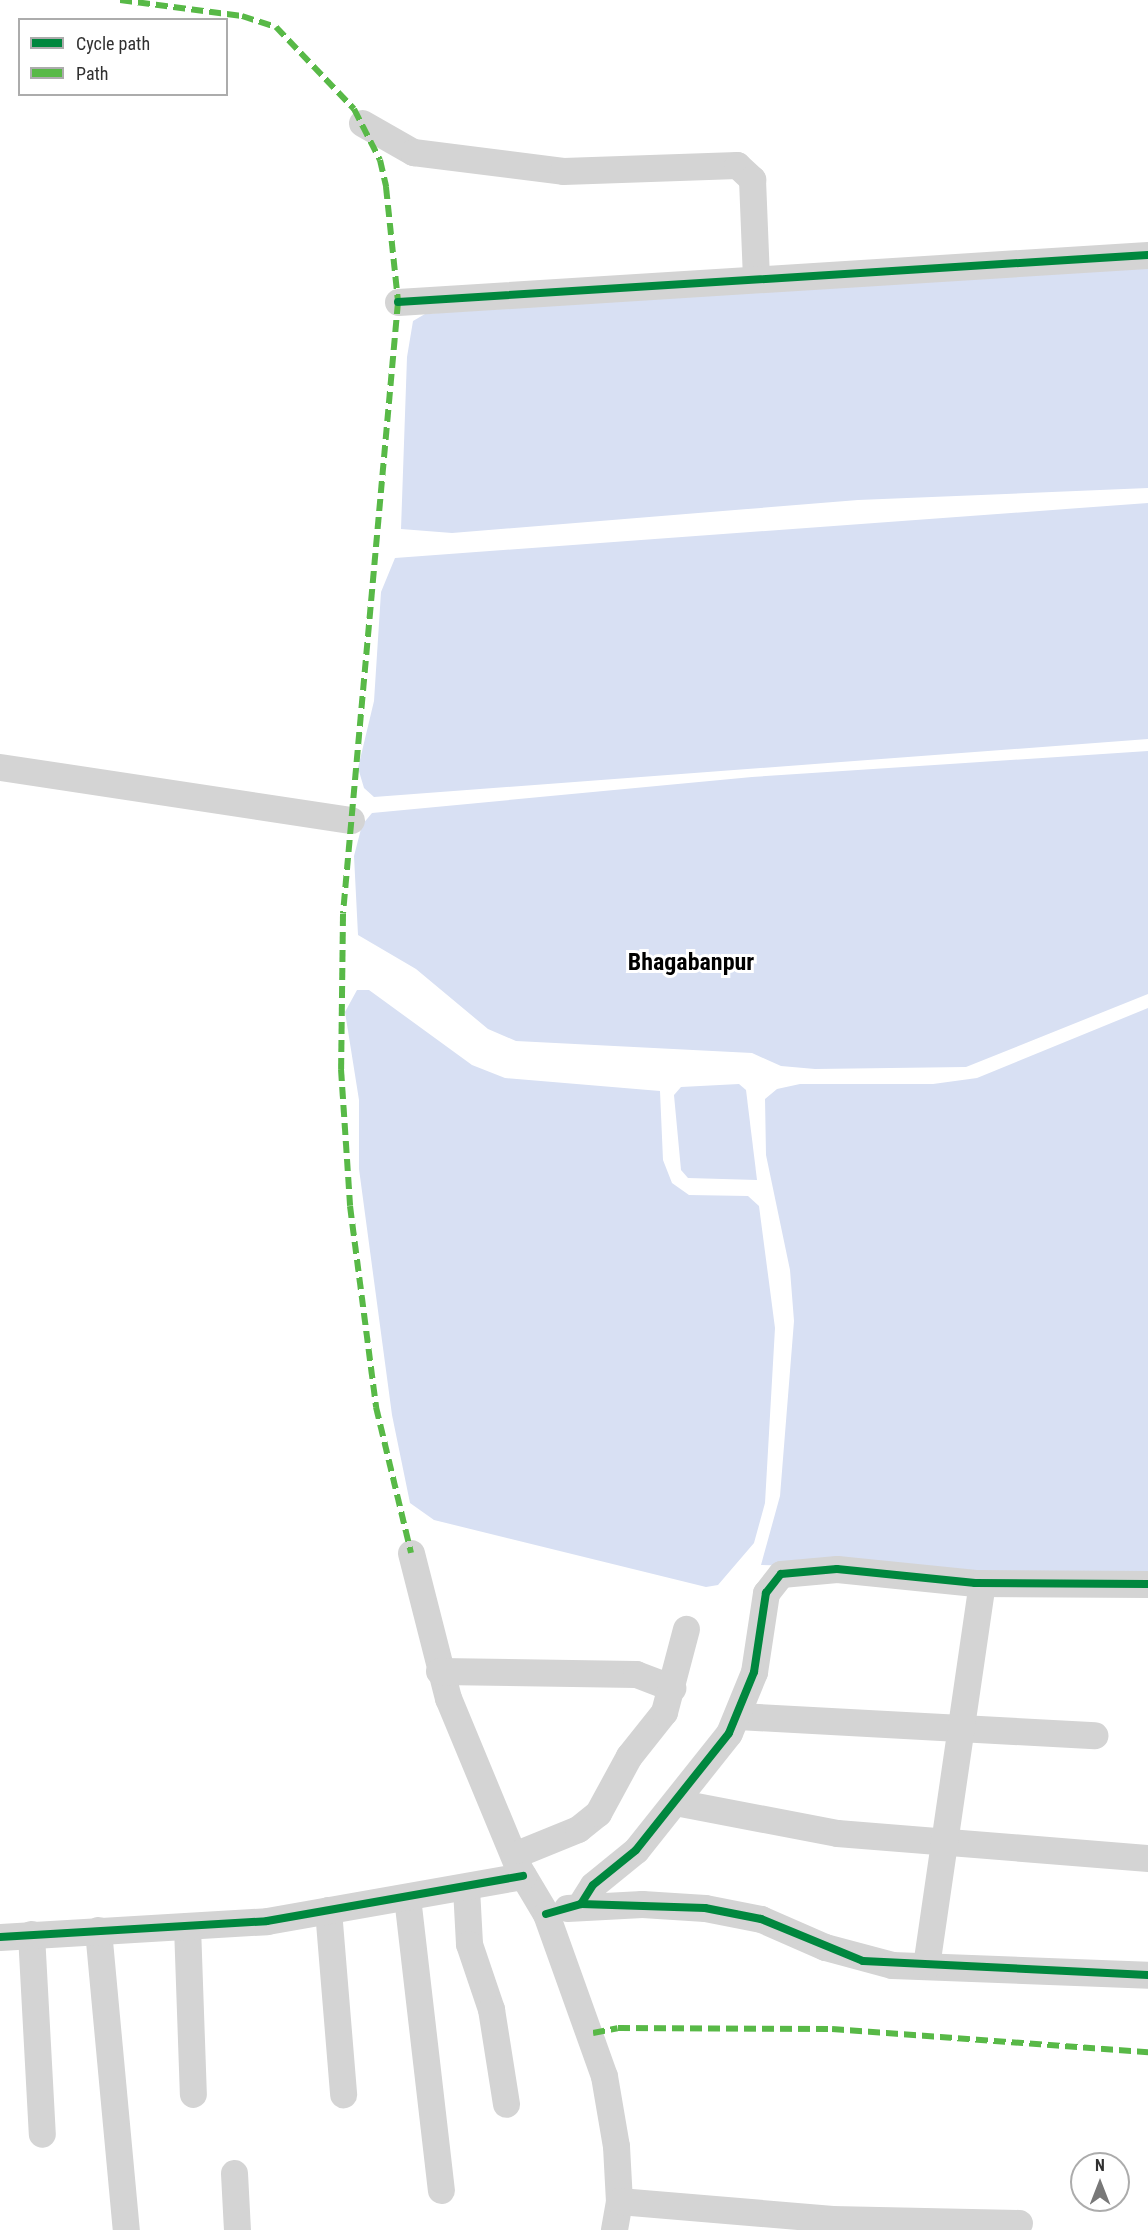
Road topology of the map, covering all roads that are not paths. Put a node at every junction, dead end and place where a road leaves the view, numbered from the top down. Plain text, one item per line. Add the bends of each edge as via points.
1 (362, 123) dead end
2 (1148, 255) edge
3 (756, 277) junction
4 (398, 303) dead end
5 (0, 767) edge
6 (351, 820) dead end
7 (411, 1553) dead end
8 (982, 1582) junction
9 (1148, 1584) edge
10 (686, 1629) dead end
11 (439, 1671) junction
12 (672, 1688) junction
13 (738, 1716) junction
14 (960, 1728) junction
15 (1094, 1735) dead end
16 (675, 1802) junction
17 (944, 1842) junction
18 (1148, 1858) edge
19 (519, 1866) junction
20 (466, 1888) junction
21 (407, 1897) junction
22 (581, 1904) junction
23 (327, 1910) junction
24 (546, 1914) junction
25 (186, 1926) junction
26 (98, 1930) junction
27 (31, 1934) junction
28 (0, 1936) edge
29 (926, 1966) junction
30 (1148, 1976) edge
31 (193, 2094) dead end
32 (343, 2094) dead end
33 (506, 2104) dead end
34 (42, 2134) dead end
35 (234, 2173) dead end
36 (441, 2190) dead end
37 (619, 2201) junction
38 (1019, 2223) dead end
39 (126, 2230) edge
40 (237, 2230) edge
41 (614, 2230) edge

1 - 3 street via 414,152 552,170 641,172 737,165 752,179
2 - 3 street
3 - 4 street
5 - 6 street
7 - 11 street
8 - 9 street
8 - 13 street via 837,1569 781,1574 766,1593 754,1672
8 - 14 street
10 - 12 street
11 - 12 street via 627,1674
11 - 19 street
12 - 19 street via 655,1726 629,1756 590,1822
13 - 14 street
13 - 16 street
14 - 15 street
14 - 17 street
16 - 17 street via 827,1832
16 - 22 street
17 - 18 street
17 - 29 street
19 - 20 street
19 - 24 street
20 - 21 street
20 - 33 street via 469,1944 491,2009
21 - 23 street
21 - 36 street
22 - 24 street
22 - 29 street via 705,1908 761,1919 864,1961
23 - 25 street
23 - 32 street
24 - 37 street via 604,2076
25 - 26 street
25 - 31 street
26 - 27 street
26 - 39 street
27 - 28 street
27 - 34 street
29 - 30 street via 1052,1967
35 - 40 street
37 - 38 street via 832,2219
37 - 41 street

